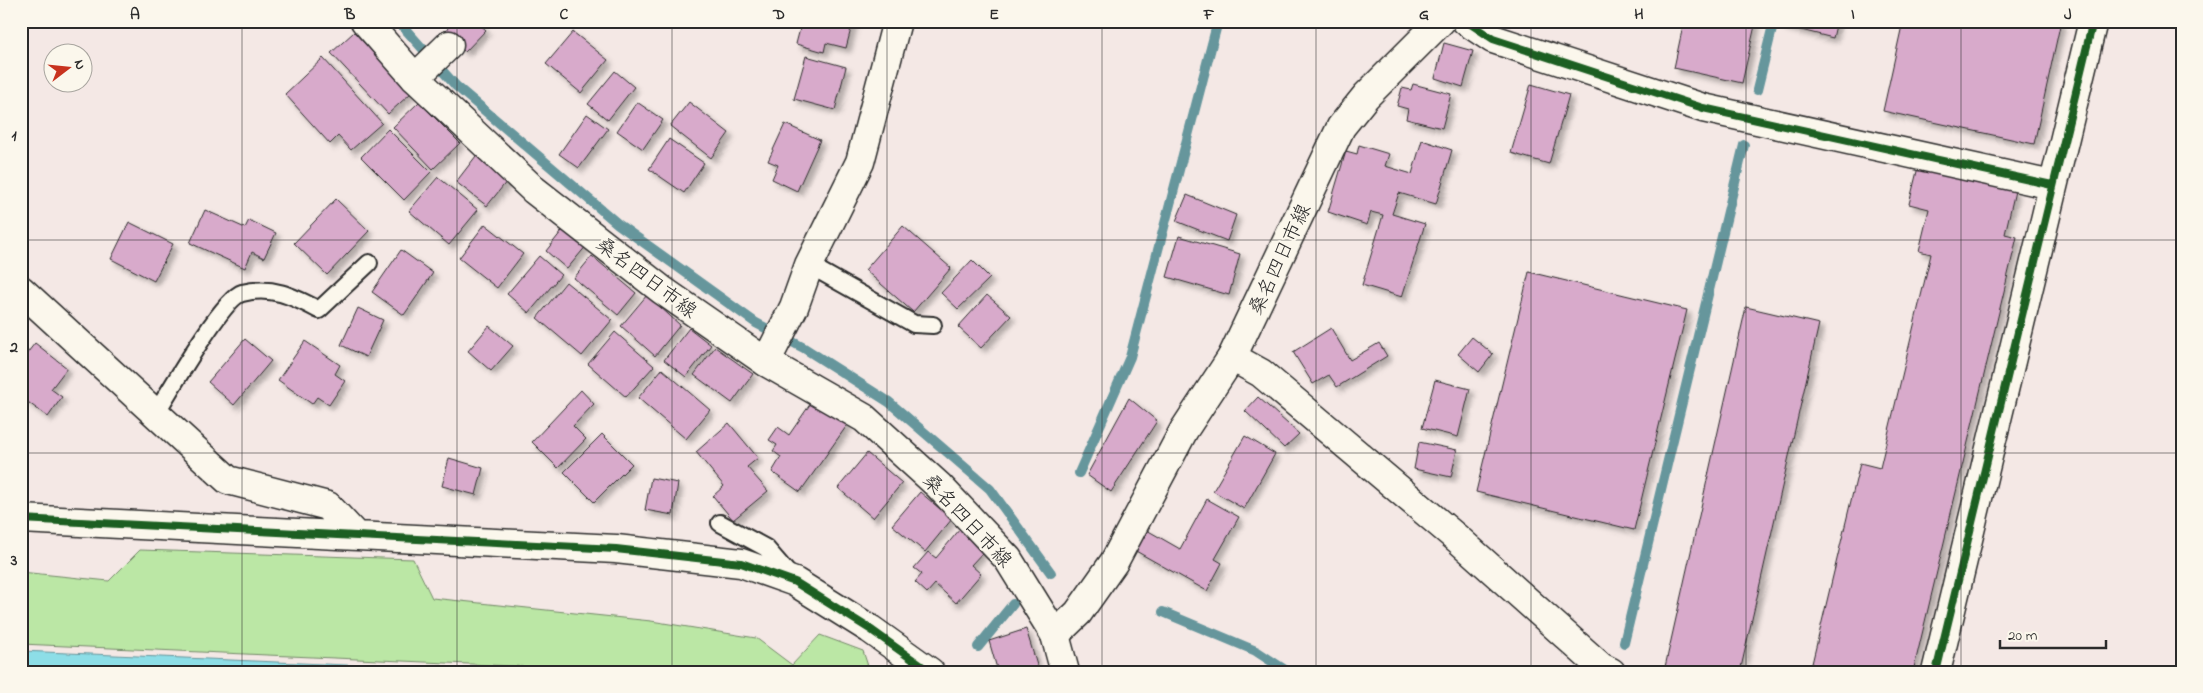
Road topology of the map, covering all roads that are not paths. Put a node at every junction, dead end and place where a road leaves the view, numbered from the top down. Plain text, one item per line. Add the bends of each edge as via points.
1 (365, 21) edge
2 (897, 21) edge
3 (1441, 21) edge
4 (1466, 21) edge
5 (2093, 21) edge
6 (449, 45) dead end
7 (415, 78) junction
8 (2052, 185) junction
9 (369, 263) dead end
10 (809, 265) junction
11 (21, 290) edge
12 (933, 325) dead end
13 (1232, 357) junction
14 (766, 362) junction
15 (156, 413) junction
16 (21, 519) edge
17 (720, 523) dead end
18 (356, 536) junction
19 (795, 582) junction
20 (1055, 635) junction
21 (930, 672) edge
22 (1065, 672) edge
23 (1611, 672) edge
24 (1936, 672) edge

1 - 7 street, 桑名四日市線
2 - 10 street via 860,162
3 - 13 street, 桑名四日市線 via 1366,96 1342,127
4 - 8 street via 1493,39 1703,108
5 - 8 street
6 - 7 street
7 - 14 street, 桑名四日市線 via 534,190 662,290
8 - 24 street
9 - 15 lane via 319,310 288,293 240,293 224,307
10 - 12 lane via 914,324
10 - 14 street via 794,307
11 - 15 street
13 - 20 street, 桑名四日市線 via 1184,430 1114,562 1078,613
13 - 23 street via 1261,373 1459,540 1601,667
14 - 20 street, 桑名四日市線 via 864,418 939,486 1008,559
15 - 18 street via 228,480 328,506
16 - 18 street
17 - 19 lane via 766,548
18 - 19 street via 616,548 741,563
19 - 21 street via 870,628
20 - 22 street

